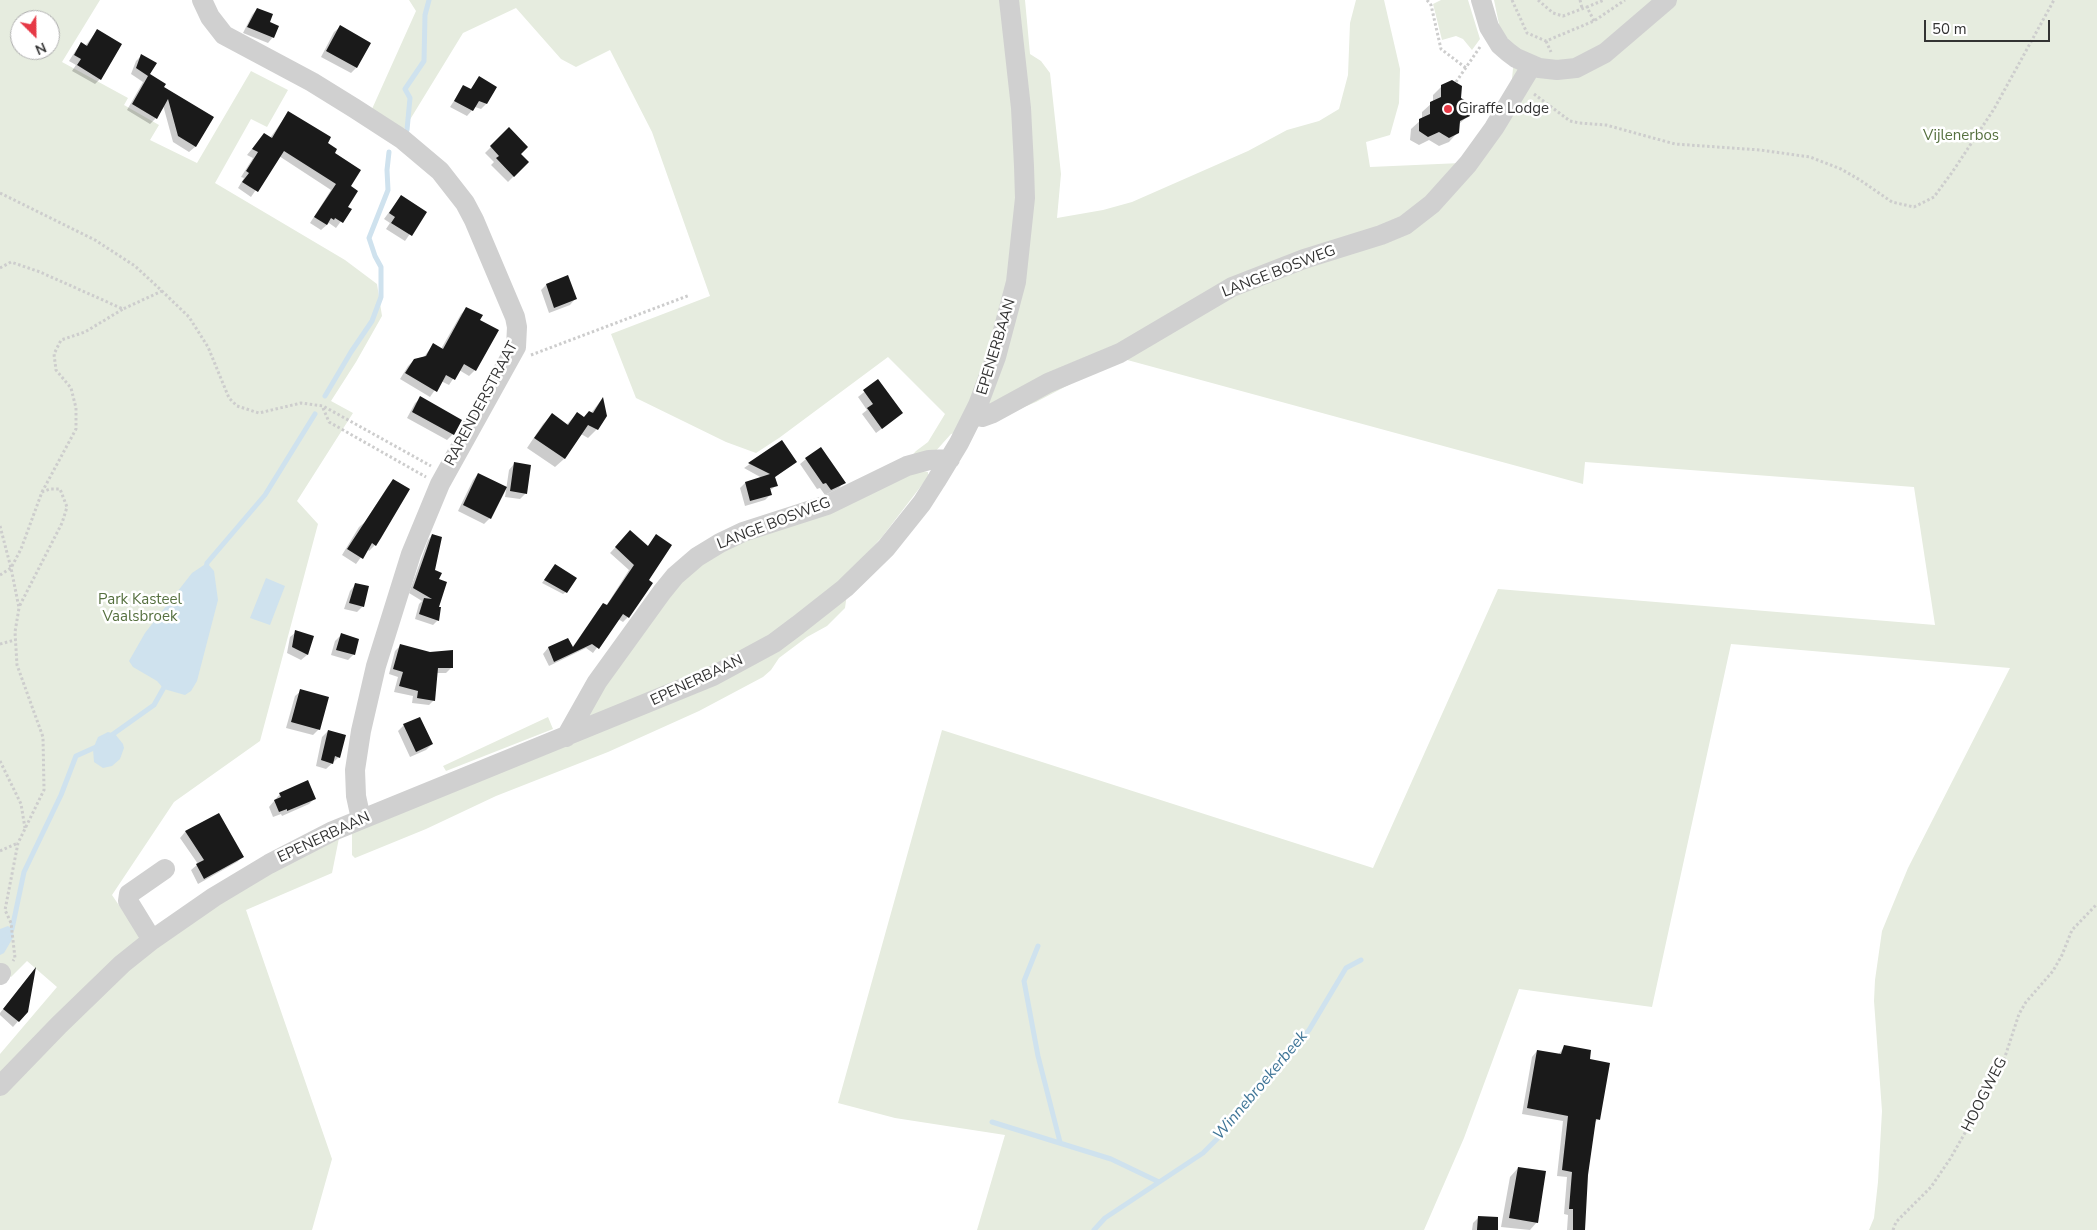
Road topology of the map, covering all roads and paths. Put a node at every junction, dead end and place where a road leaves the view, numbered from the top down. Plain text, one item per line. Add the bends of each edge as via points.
1 (202, 0) edge
2 (1009, 0) edge
3 (1426, 0) edge
4 (1481, 0) edge
5 (1512, 0) edge
6 (1538, 0) edge
7 (1580, 0) edge
8 (1604, 0) edge
9 (1626, 0) edge
10 (1667, 0) edge
11 (2054, 0) edge
12 (1587, 6) junction
13 (1582, 8) junction
14 (1594, 21) junction
15 (1492, 33) junction
16 (1532, 65) junction
17 (1466, 68) junction
18 (1456, 82) dead end
19 (1522, 84) junction
20 (0, 193) edge
21 (0, 268) edge
22 (162, 291) junction
23 (690, 295) dead end
24 (123, 309) junction
25 (507, 364) junction
26 (323, 406) junction
27 (974, 414) junction
28 (950, 459) junction
29 (442, 479) junction
30 (42, 492) junction
31 (0, 526) edge
32 (11, 568) junction
33 (0, 575) edge
34 (19, 608) junction
35 (15, 640) junction
36 (0, 644) edge
37 (566, 737) junction
38 (0, 760) edge
39 (361, 819) junction
40 (26, 828) junction
41 (18, 843) junction
42 (0, 851) edge
43 (165, 870) dead end
44 (2097, 904) edge
45 (152, 940) junction
46 (15, 958) dead end
47 (0, 1086) edge
48 (1892, 1230) edge

1 - 25 street, RARENDERSTRAAT via 210,18 224,35 312,82 402,139 440,171 477,226 515,318 516,342
2 - 27 street, EPENERBAAN via 1021,108 1025,198 1016,282 988,382
3 - 17 path via 1431,5 1441,49
4 - 15 street
5 - 14 path via 1527,33 1546,41
6 - 13 path via 1553,13 1563,16
7 - 13 path
8 - 12 path
9 - 14 path
10 - 16 street via 1605,54 1591,62 1557,70
11 - 19 path via 1994,109 1953,170 1934,197 1914,207 1892,202 1840,169 1810,157 1675,144 1606,125 1570,121
12 - 13 path
12 - 14 path
15 - 16 street via 1508,52
15 - 17 path
16 - 19 street, LANGE BOSWEG
17 - 18 path
19 - 27 street, LANGE BOSWEG via 1468,164 1432,204 1406,225 1232,287 1120,353 1048,383 993,413 982,417
20 - 22 path via 95,240 135,266
21 - 24 path via 12,262
22 - 24 path
22 - 26 path via 188,317 208,347 229,398 237,406 259,413 301,403
23 - 25 path
24 - 30 path via 85,332 61,340 54,354 56,370 71,388 76,408 76,429
25 - 29 street, RARENDERSTRAAT
26 - 29 path
26 - 29 path via 329,422
27 - 28 street, EPENERBAAN
28 - 37 street, EPENERBAAN via 922,503 886,548 845,588 774,643 714,676
28 - 37 street, LANGE BOSWEG via 907,466 827,505 743,532 697,557 674,576 652,605 597,682
29 - 39 street, RARENDERSTRAAT via 411,554 367,699 355,770
30 - 32 path
30 - 34 path via 60,489 67,507
31 - 32 path
32 - 33 path
32 - 34 path
34 - 35 path
35 - 36 path
35 - 40 path via 17,665 43,737 44,790
37 - 39 street, EPENERBAAN
38 - 40 path via 21,804
39 - 45 street, EPENERBAAN via 269,864
40 - 41 path
41 - 42 path
41 - 46 path via 4,910 12,923
43 - 45 street via 129,894 128,901
44 - 48 path, HOOGWEG via 2072,930 2053,971 2019,1014 2000,1072 1945,1168
45 - 47 street, EPENERBAAN via 93,991

